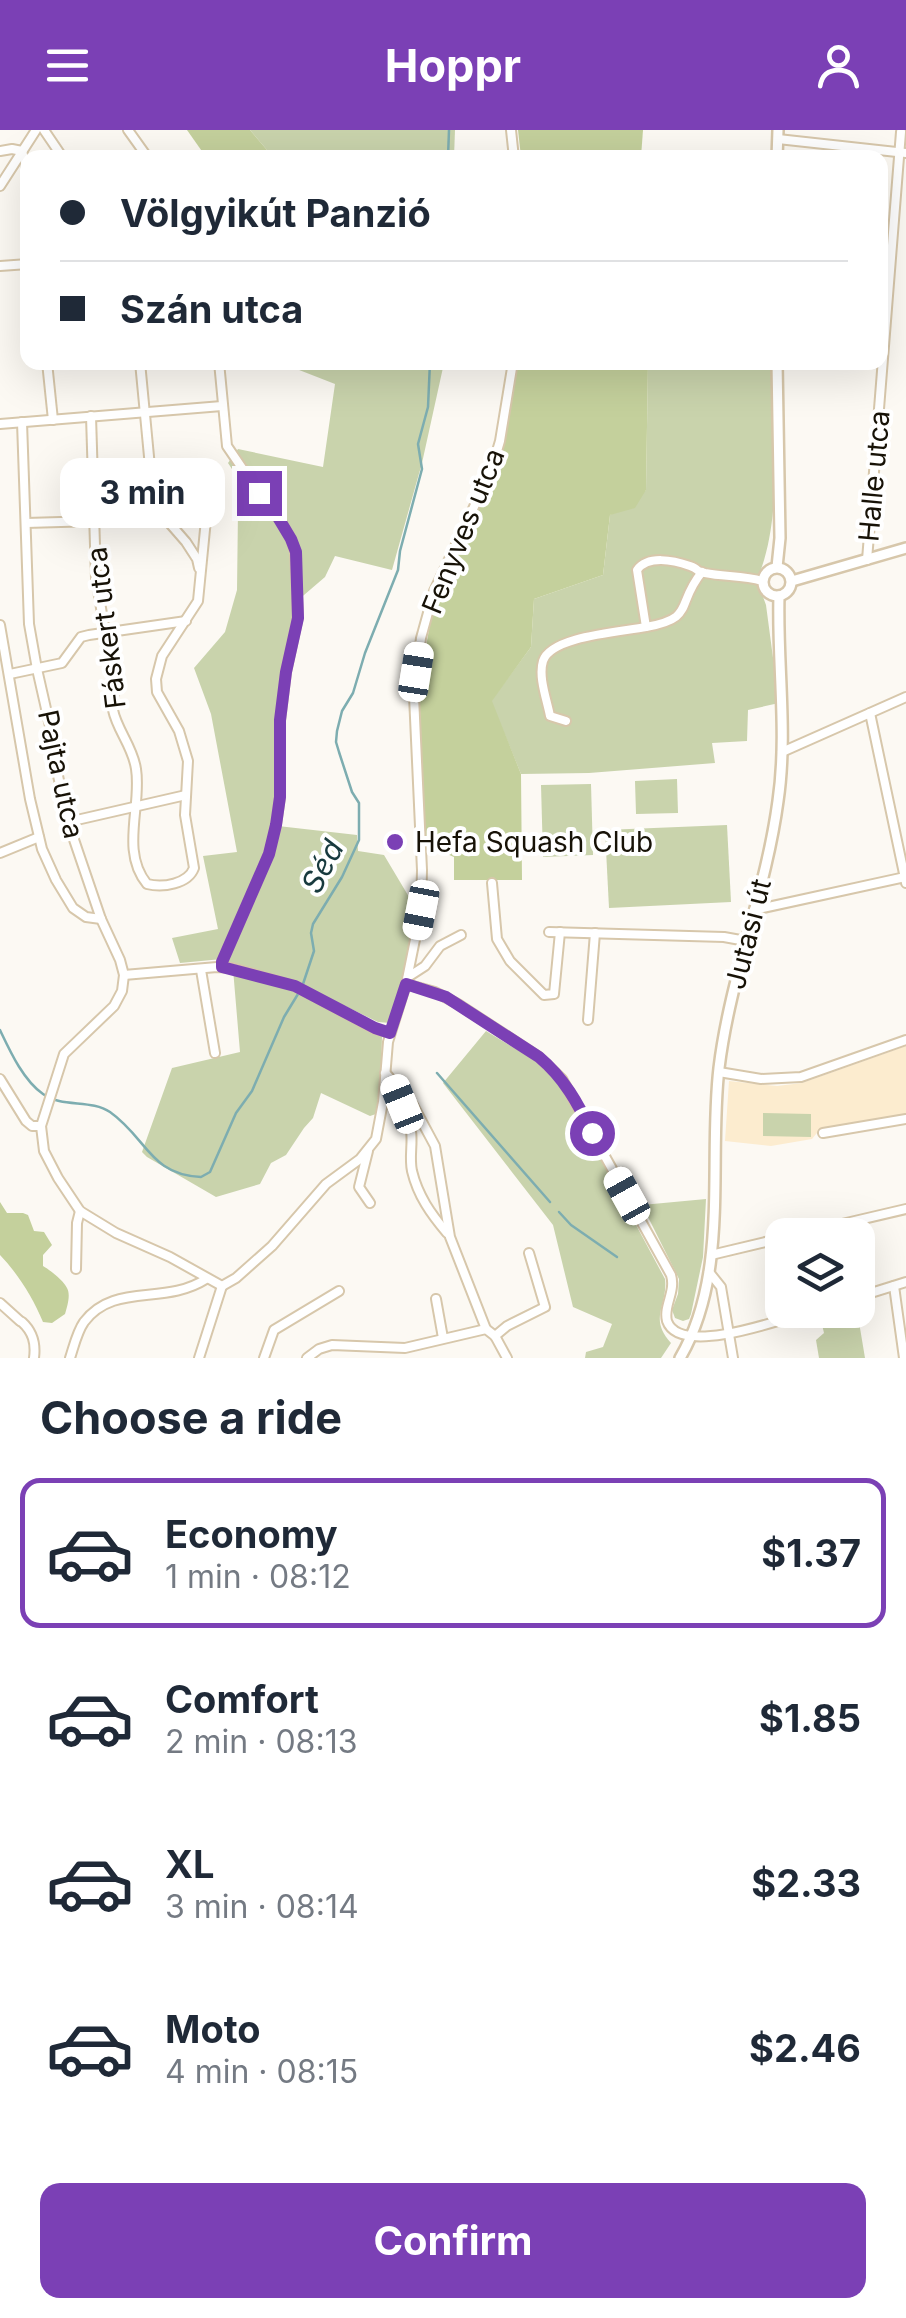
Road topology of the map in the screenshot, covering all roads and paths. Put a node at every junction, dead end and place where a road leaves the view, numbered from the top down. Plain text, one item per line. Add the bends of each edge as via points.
1 (40, 130) edge
2 (901, 132) edge
3 (778, 135) edge
4 (23, 150) edge
5 (56, 150) edge
6 (882, 150) edge
7 (903, 153) edge
8 (20, 154) edge
9 (0, 186) edge
10 (888, 323) edge
11 (48, 370) edge
12 (141, 370) edge
13 (219, 370) edge
14 (512, 370) edge
15 (778, 370) edge
16 (884, 370) edge
17 (222, 406) junction
18 (144, 412) junction
19 (91, 416) junction
20 (53, 420) junction
21 (22, 422) junction
22 (0, 424) edge
23 (184, 486) dead end
24 (166, 519) junction
25 (26, 523) junction
26 (94, 523) junction
27 (906, 548) edge
28 (867, 560) junction
29 (777, 567) junction
30 (702, 572) junction
31 (201, 574) junction
32 (762, 581) junction
33 (792, 581) junction
34 (778, 596) junction
35 (186, 621) junction
36 (0, 625) edge
37 (646, 627) junction
38 (109, 632) junction
39 (37, 669) junction
40 (10, 674) junction
41 (906, 697) edge
42 (870, 714) junction
43 (566, 721) dead end
44 (782, 752) junction
45 (186, 795) junction
46 (135, 806) junction
47 (68, 822) junction
48 (40, 837) junction
49 (0, 853) edge
50 (906, 879) edge
51 (492, 883) dead end
52 (754, 910) junction
53 (101, 919) junction
54 (549, 932) dead end
55 (560, 932) junction
56 (595, 934) junction
57 (461, 936) dead end
58 (746, 941) junction
59 (222, 967) junction
60 (201, 970) junction
61 (124, 975) junction
62 (407, 981) junction
63 (588, 1020) dead end
64 (390, 1033) junction
65 (906, 1040) edge
66 (215, 1052) dead end
67 (719, 1072) junction
68 (385, 1073) junction
69 (0, 1079) edge
70 (413, 1105) dead end
71 (906, 1120) edge
72 (41, 1126) junction
73 (823, 1133) dead end
74 (368, 1150) junction
75 (370, 1203) dead end
76 (906, 1209) edge
77 (80, 1211) junction
78 (868, 1218) edge
79 (450, 1237) junction
80 (765, 1242) edge
81 (529, 1254) dead end
82 (711, 1255) junction
83 (76, 1269) dead end
84 (710, 1272) junction
85 (206, 1280) junction
86 (906, 1282) edge
87 (222, 1286) junction
88 (894, 1286) junction
89 (339, 1291) dead end
90 (875, 1291) edge
91 (436, 1299) dead end
92 (0, 1303) edge
93 (765, 1324) edge
94 (486, 1330) junction
95 (729, 1335) junction
96 (495, 1336) junction
97 (443, 1338) junction
98 (690, 1338) junction
99 (405, 1348) junction
100 (34, 1358) edge
101 (70, 1358) edge
102 (198, 1358) edge
103 (264, 1358) edge
104 (307, 1358) edge
105 (404, 1358) edge
106 (507, 1358) edge
107 (680, 1358) edge
108 (733, 1358) edge
109 (904, 1358) edge

1 - 4 street
1 - 5 street
2 - 7 street, Halle utca
3 - 6 street
7 - 10 street, Halle utca
8 - 9 street
11 - 20 street
12 - 18 street
13 - 17 street
14 - 62 street, Fenyves utca via 492,471 434,591 421,638 414,696 422,886
15 - 29 street
16 - 28 street, Halle utca
17 - 18 street
17 - 59 street via 227,446 291,539 298,596 280,720 276,825
18 - 19 street
18 - 24 street via 152,488
19 - 20 street
19 - 26 street, Fáskert utca
20 - 21 street
21 - 22 street
21 - 25 street, Pajta utca
23 - 31 street via 206,489
24 - 26 street
24 - 31 street via 198,559
25 - 26 street
25 - 39 street, Pajta utca
26 - 38 street, Fáskert utca via 96,578
27 - 28 street
28 - 33 street
29 - 32 street
29 - 33 street
30 - 32 street
30 - 37 street via 682,614
30 - 37 street via 664,560 640,565
31 - 35 street via 198,601
32 - 34 street
33 - 34 street
34 - 44 street, Jutasi út
35 - 38 street
35 - 45 street via 162,656 156,679 185,746
36 - 40 street
37 - 43 street via 548,652 541,673 550,716
38 - 39 street via 81,638 62,663
38 - 46 street, Fáskert utca via 112,704 135,765
39 - 40 street
39 - 47 street, Pajta utca
40 - 48 street
41 - 42 street
42 - 44 street
42 - 50 street
44 - 52 street, Jutasi út via 775,821
45 - 46 street
45 - 46 street, Fáskert utca via 194,868 185,880 147,884 134,851
46 - 47 street
47 - 53 street, Pajta utca
48 - 49 street
48 - 53 street via 73,908
50 - 52 street
51 - 55 street via 498,939 544,995 554,994
52 - 58 street, Jutasi út
53 - 61 street, Pajta utca
54 - 55 street
55 - 56 street
56 - 58 street
56 - 63 street
57 - 62 street via 440,946
58 - 67 street, Jutasi út
59 - 60 street
59 - 64 street via 300,988
60 - 61 street
60 - 66 street
61 - 72 street via 114,1006 64,1054
62 - 64 street, Fenyves utca
62 - 98 street via 458,1004 562,1079 672,1276 668,1324
64 - 68 street, Fenyves utca
65 - 67 street via 801,1077
67 - 82 street, Jutasi út
68 - 74 street, Fenyves utca via 380,1128
68 - 79 street via 412,1132 411,1167 420,1196
69 - 72 street via 26,1120
70 - 79 street via 435,1146
71 - 73 street
72 - 77 street via 44,1151
74 - 75 street, Fenyves utca via 359,1188
74 - 87 street
76 - 78 street
77 - 83 street
77 - 85 street
79 - 94 street
80 - 82 street
81 - 96 street via 545,1307
82 - 84 street, Jutasi út
84 - 95 street, Jutasi út via 721,1287
84 - 98 street, Jutasi út
85 - 87 street
85 - 101 street via 181,1292 108,1301 81,1325
86 - 88 street
87 - 102 street
88 - 90 street
88 - 109 street
89 - 103 street via 274,1330
91 - 97 street
92 - 100 street via 33,1337
93 - 95 street
94 - 96 street
94 - 97 street
95 - 98 street
95 - 108 street, Jutasi út
96 - 106 street
97 - 99 street
98 - 107 street, Jutasi út
99 - 104 street via 332,1344
99 - 105 street

